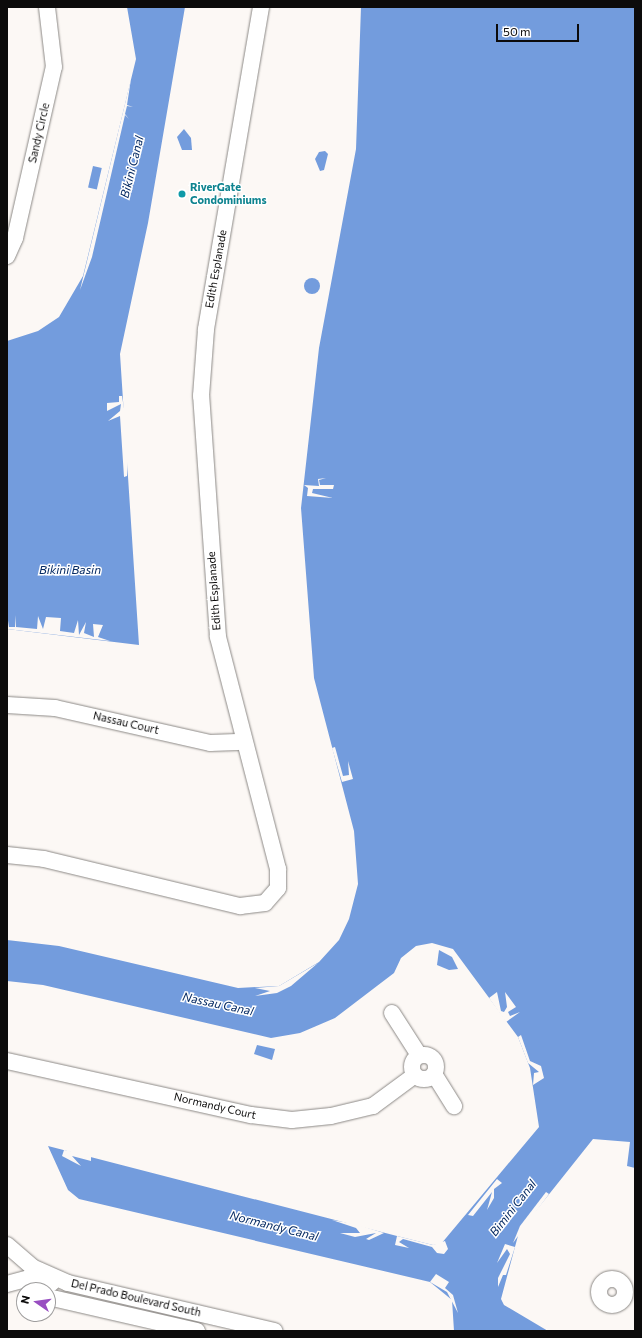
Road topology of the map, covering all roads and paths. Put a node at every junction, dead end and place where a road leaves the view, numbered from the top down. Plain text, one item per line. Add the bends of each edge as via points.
1 (47, 7) edge
2 (260, 7) edge
3 (7, 256) edge
4 (7, 705) edge
5 (244, 742) junction
6 (7, 855) edge
7 (392, 1013) dead end
8 (419, 1056) junction
9 (7, 1061) edge
10 (434, 1074) junction
11 (415, 1075) junction
12 (454, 1106) dead end
13 (7, 1245) edge
14 (15, 1282) edge
15 (107, 1292) junction
16 (629, 1297) edge
17 (56, 1299) edge
18 (143, 1300) junction
19 (597, 1301) dead end
20 (138, 1324) edge
21 (197, 1331) edge
22 (274, 1331) edge

1 - 3 street, Sandy Circle via 54,67 15,238
2 - 5 street, Edith Esplanade via 201,396 215,611 223,664
4 - 5 street, Nassau Court via 55,708 210,743
5 - 6 street, Edith Esplanade via 279,874 276,893 265,903 240,906 44,859
7 - 8 street
8 - 10 street via 433,1058 436,1066
8 - 11 street via 412,1063
9 - 11 street, Normandy Court via 251,1115 292,1120 331,1116 373,1106
10 - 11 street via 427,1079
10 - 12 street
13 - 15 street, Del Prado Boulevard South via 43,1273
14 - 15 street via 40,1279 84,1292
15 - 18 street, Del Prado Boulevard South
16 - 19 street via 614,1304
17 - 20 street, Del Prado Boulevard South
18 - 20 street
18 - 22 street, Del Prado Boulevard South
20 - 21 street, Del Prado Boulevard South

